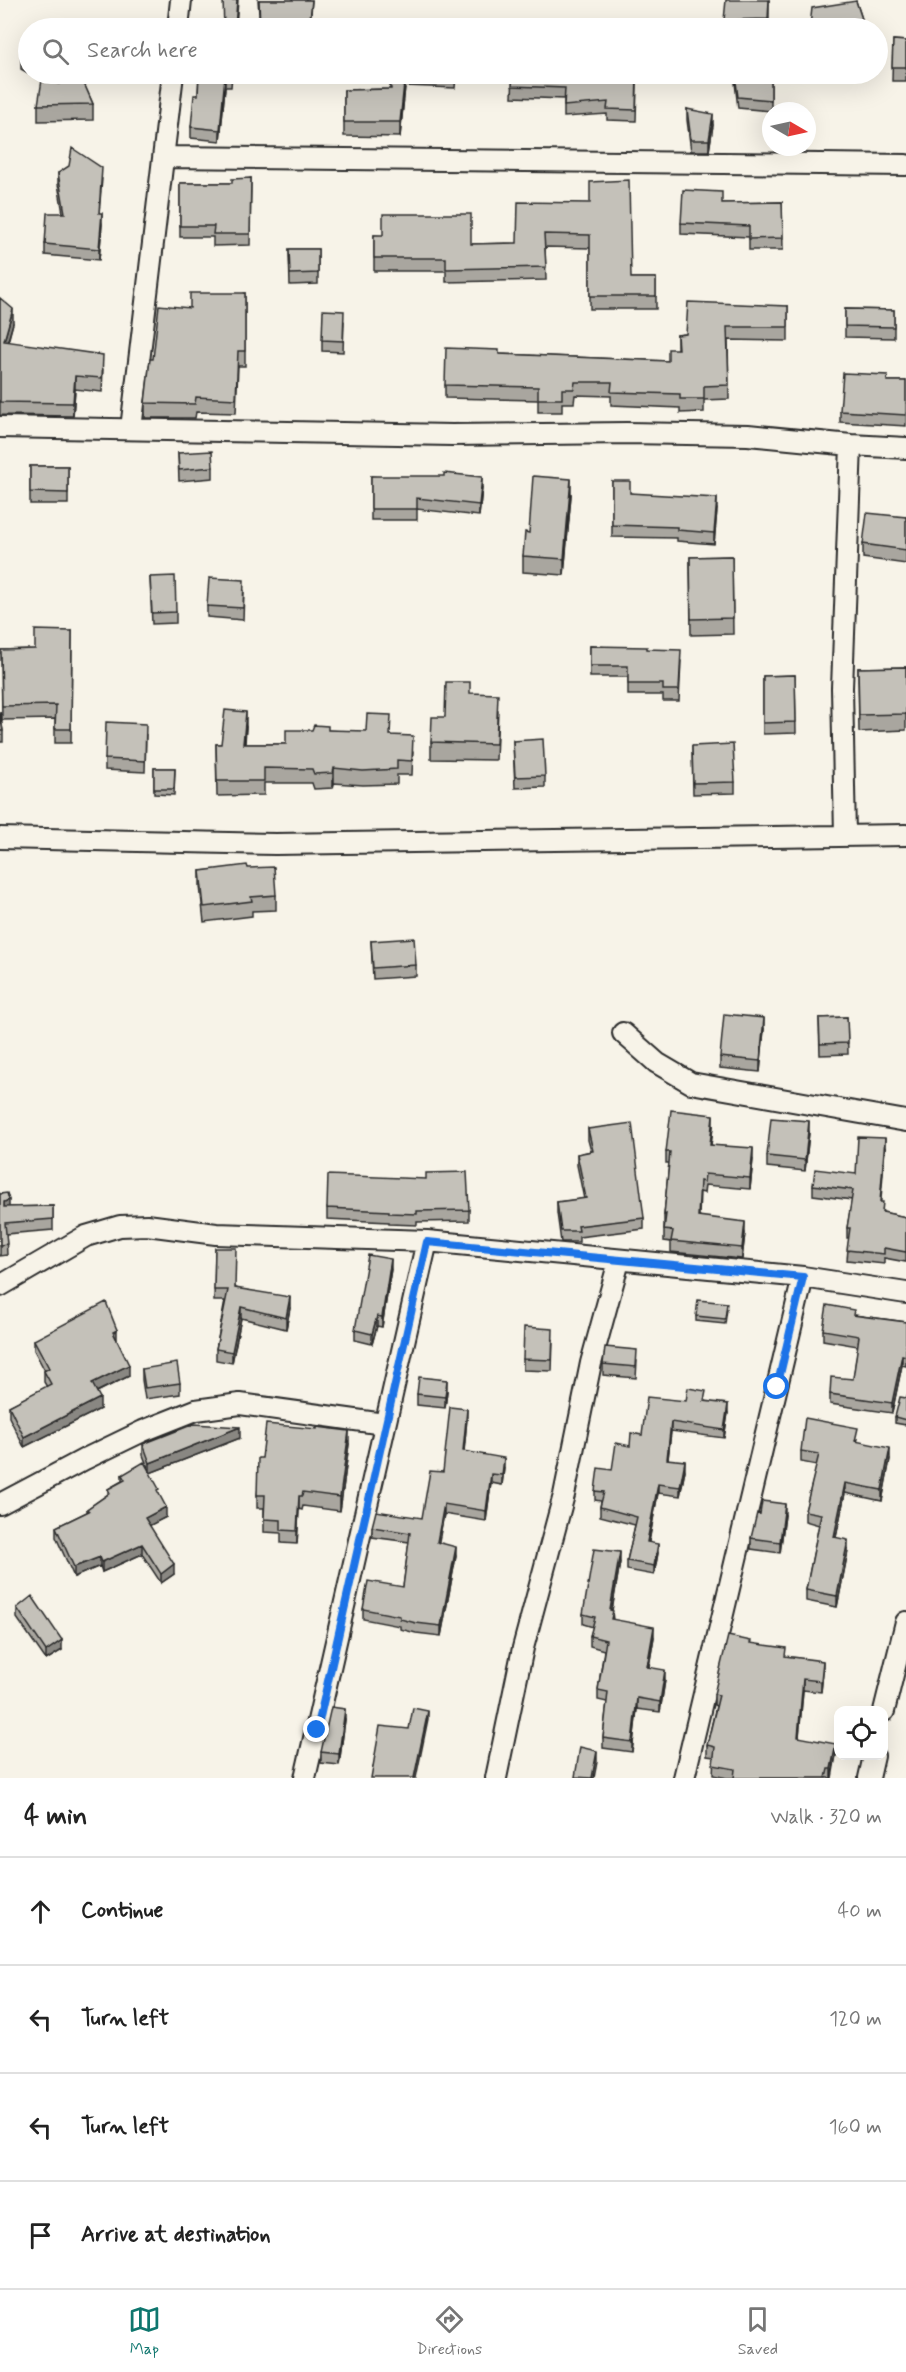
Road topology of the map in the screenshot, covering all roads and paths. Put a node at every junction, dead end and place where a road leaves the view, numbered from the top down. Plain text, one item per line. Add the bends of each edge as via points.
1 (181, 0) edge
2 (179, 18) edge
3 (172, 84) edge
4 (164, 157) junction
5 (906, 165) edge
6 (0, 427) edge
7 (131, 429) junction
8 (851, 445) junction
9 (906, 448) edge
10 (845, 835) junction
11 (906, 835) edge
12 (0, 838) edge
13 (623, 1033) dead end
14 (906, 1121) edge
15 (427, 1242) junction
16 (619, 1261) junction
17 (803, 1277) junction
18 (0, 1286) edge
19 (906, 1293) edge
20 (384, 1424) junction
21 (0, 1504) edge
22 (906, 1622) edge
23 (885, 1706) edge
24 (873, 1760) edge
25 (305, 1778) edge
26 (496, 1778) edge
27 (684, 1778) edge
28 (869, 1778) edge

1 - 2 street
3 - 4 street
4 - 5 street
4 - 7 street
6 - 7 street
7 - 8 street via 748,435
8 - 9 street
8 - 10 street via 842,688
10 - 11 street
10 - 12 street via 275,844
13 - 14 street via 657,1062 691,1083
15 - 16 street
15 - 18 street via 120,1226 86,1236
15 - 20 street
16 - 17 street
16 - 26 street via 523,1648
17 - 19 street
17 - 27 street
20 - 21 street via 240,1404 196,1410 143,1431
20 - 25 street
22 - 23 street
24 - 28 street

